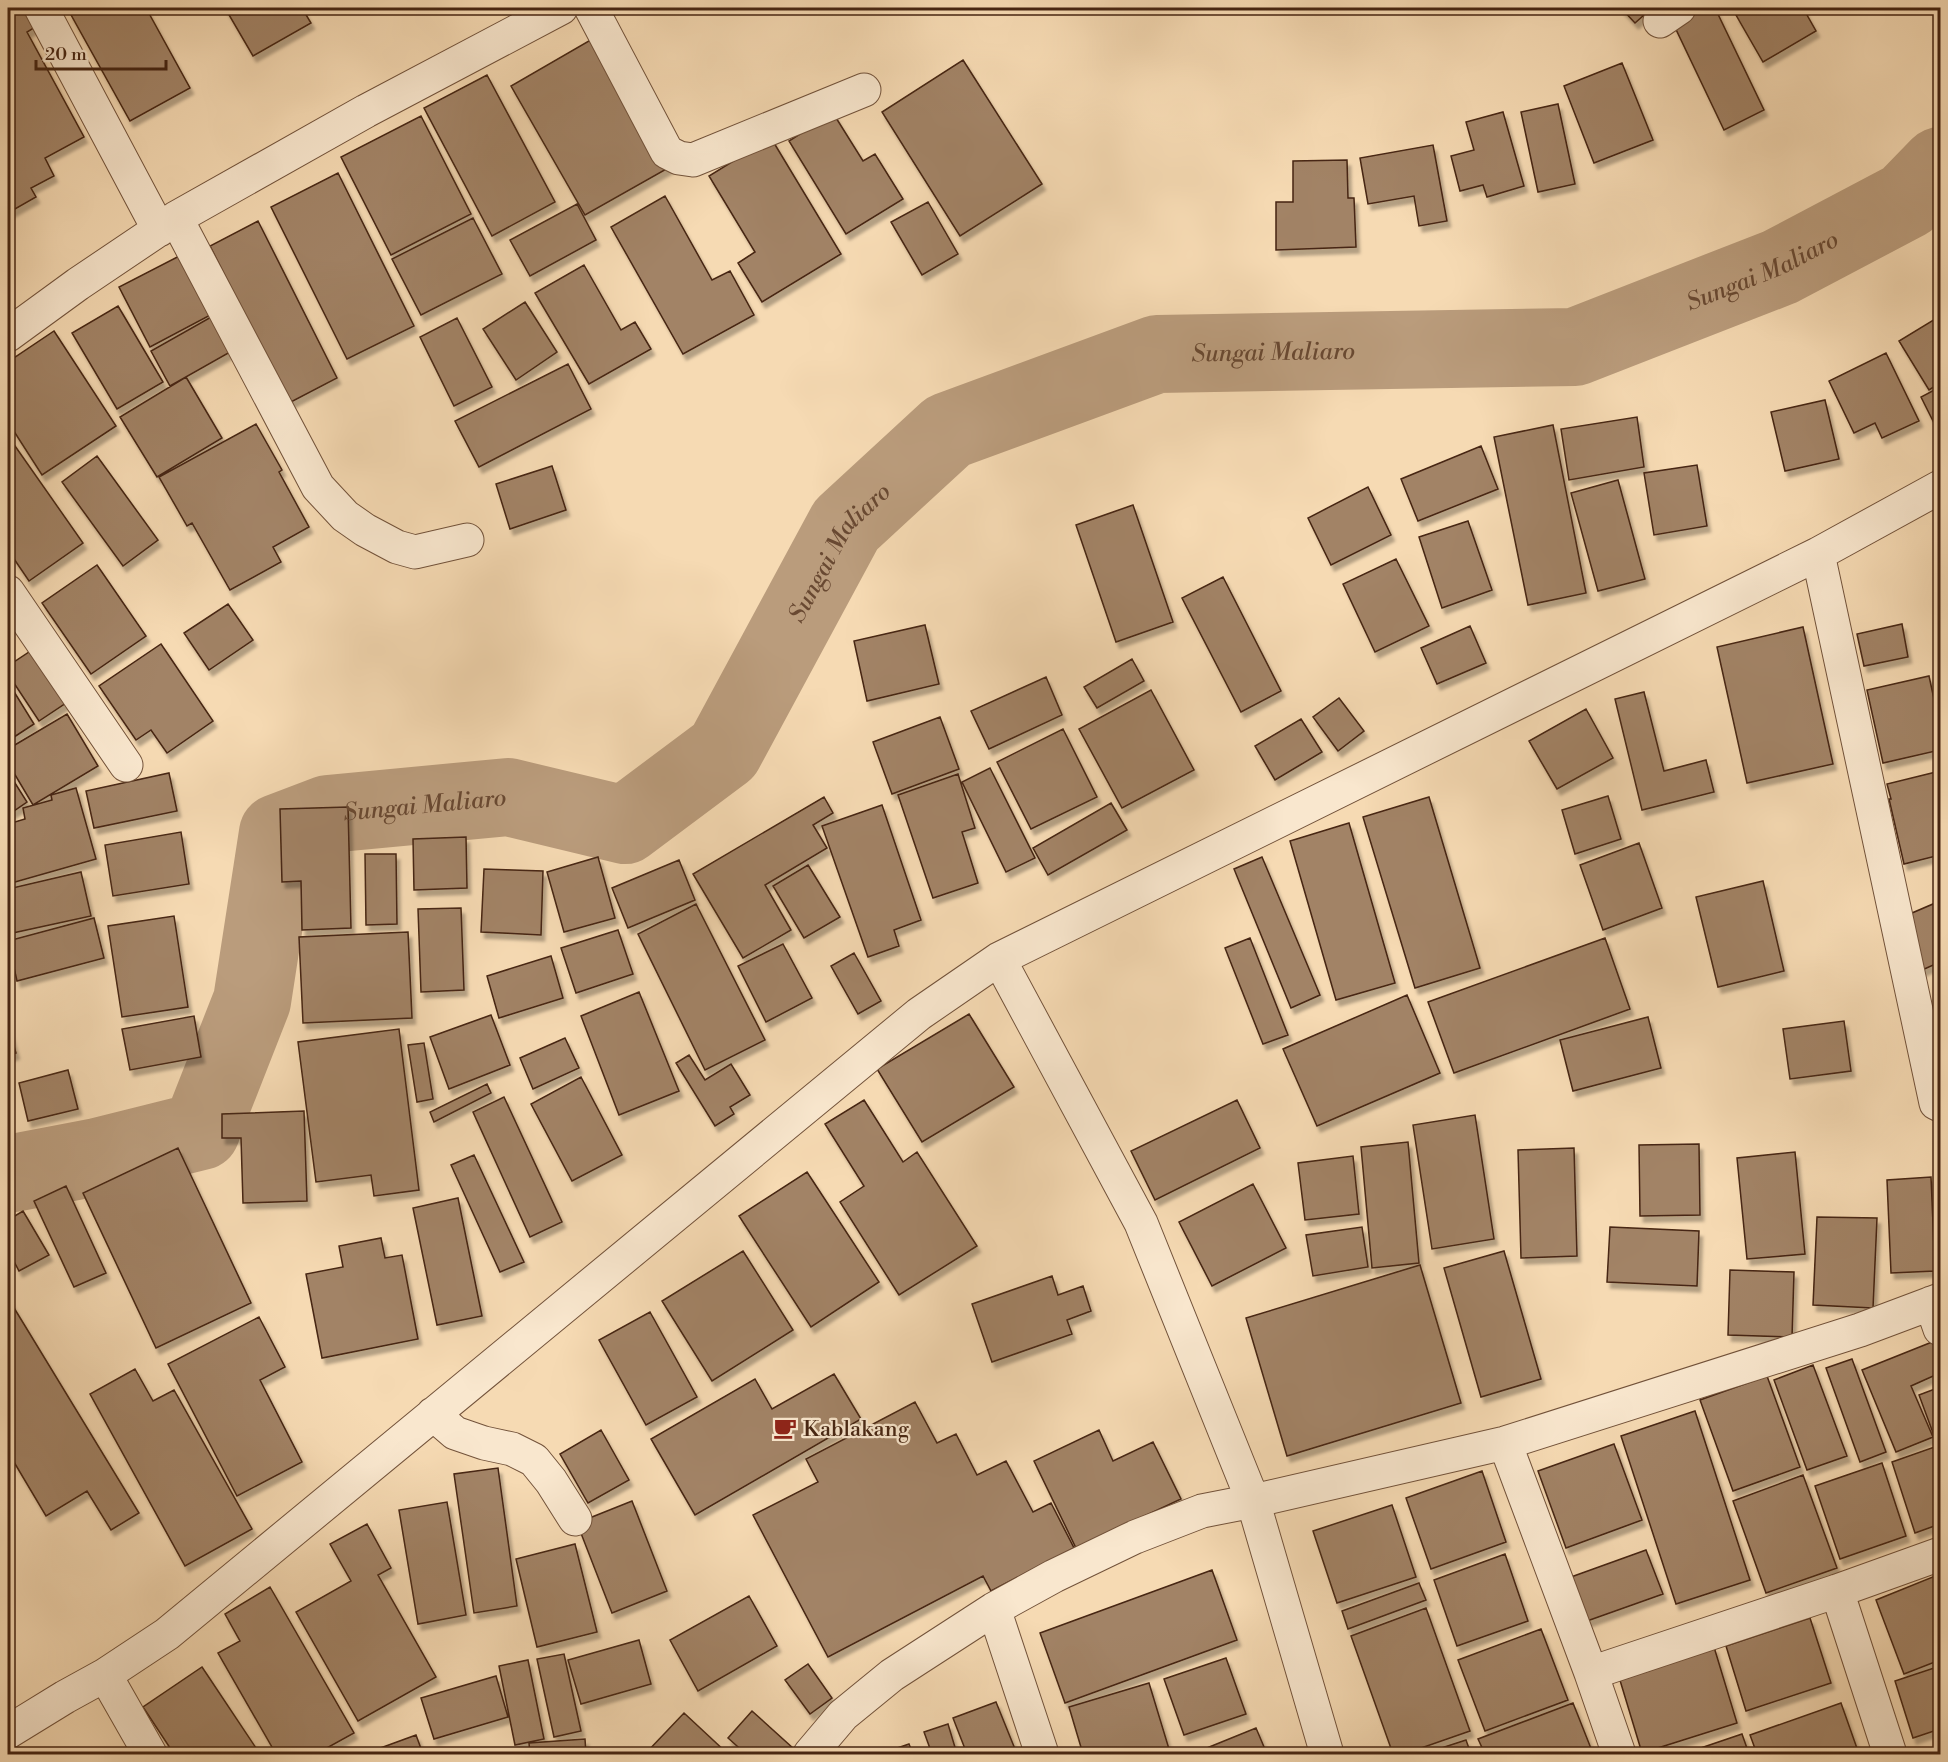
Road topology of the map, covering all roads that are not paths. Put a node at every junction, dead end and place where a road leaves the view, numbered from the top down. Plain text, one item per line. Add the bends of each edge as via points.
1 (41, 8) edge
2 (561, 8) edge
3 (591, 8) edge
4 (864, 90) dead end
5 (167, 224) junction
6 (8, 335) edge
7 (1941, 487) edge
8 (467, 540) dead end
9 (1818, 554) junction
10 (8, 592) edge
11 (126, 765) dead end
12 (999, 959) junction
13 (1941, 1106) edge
14 (1938, 1311) edge
15 (433, 1414) junction
16 (1505, 1443) junction
17 (1253, 1501) junction
18 (575, 1519) dead end
19 (1941, 1554) edge
20 (1837, 1591) junction
21 (994, 1609) junction
22 (1591, 1673) junction
23 (105, 1675) junction
24 (8, 1732) edge
25 (150, 1755) edge
26 (810, 1755) edge
27 (1042, 1755) edge
28 (1327, 1755) edge
29 (1619, 1755) edge
30 (1890, 1755) edge

1 - 5 street
2 - 5 street via 366,111
3 - 4 street via 667,152 679,158 693,160
5 - 6 street
5 - 8 street via 313,477 345,516 398,547 415,552
7 - 9 street
9 - 12 street
9 - 13 street via 1936,1103
10 - 11 street
12 - 15 street via 919,1014
12 - 17 street via 1141,1223
14 - 16 street via 1860,1330
15 - 18 street via 455,1433 512,1449 534,1460
15 - 23 street via 167,1634
16 - 17 street
16 - 22 street
17 - 21 street via 1202,1511 1135,1537
17 - 28 street
19 - 20 street
20 - 22 street
20 - 30 street
21 - 26 street via 892,1675 843,1715
21 - 27 street
22 - 29 street
23 - 24 street
23 - 25 street

